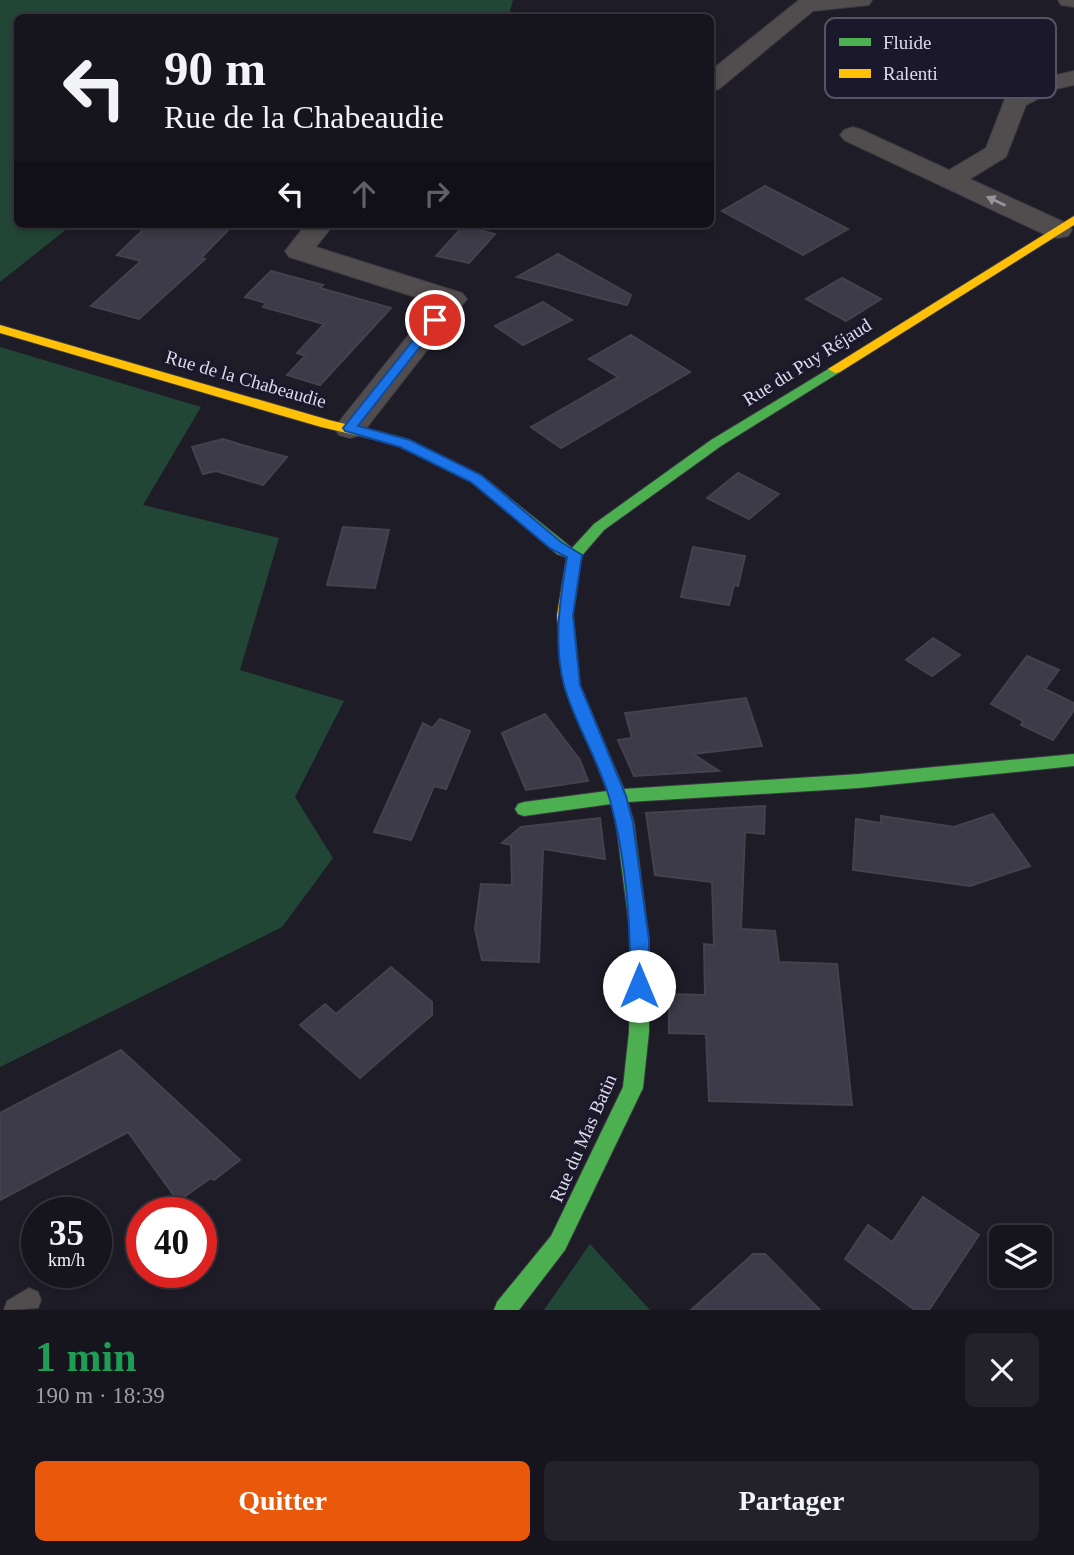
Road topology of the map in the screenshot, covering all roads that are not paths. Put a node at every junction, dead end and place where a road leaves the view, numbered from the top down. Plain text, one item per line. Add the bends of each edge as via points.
1 (861, 0) edge
2 (1074, 78) edge
3 (714, 81) edge
4 (1056, 82) edge
5 (1023, 98) edge
6 (853, 135) dead end
7 (950, 180) junction
8 (1066, 225) edge
9 (317, 228) edge
10 (0, 329) edge
11 (350, 428) junction
12 (575, 555) junction
13 (1074, 760) edge
14 (618, 796) junction
15 (524, 809) dead end
16 (505, 1310) edge

1 - 3 street via 807,5
2 - 4 street
5 - 7 street via 1016,102 997,152
6 - 7 street
8 -> 7 street
8 - 12 street, Rue du Puy Réjaud via 716,443 599,527
9 - 11 street via 299,251 452,299
10 - 11 street, Rue de la Chabeaudie
11 - 12 street, Rue de la Chabeaudie via 405,443 476,478 556,545
12 - 14 street, Rue du Mas Batin via 565,615 572,685
13 - 14 street via 859,781
14 - 15 street
14 - 16 street, Rue du Mas Batin via 640,940 633,1088 558,1243

